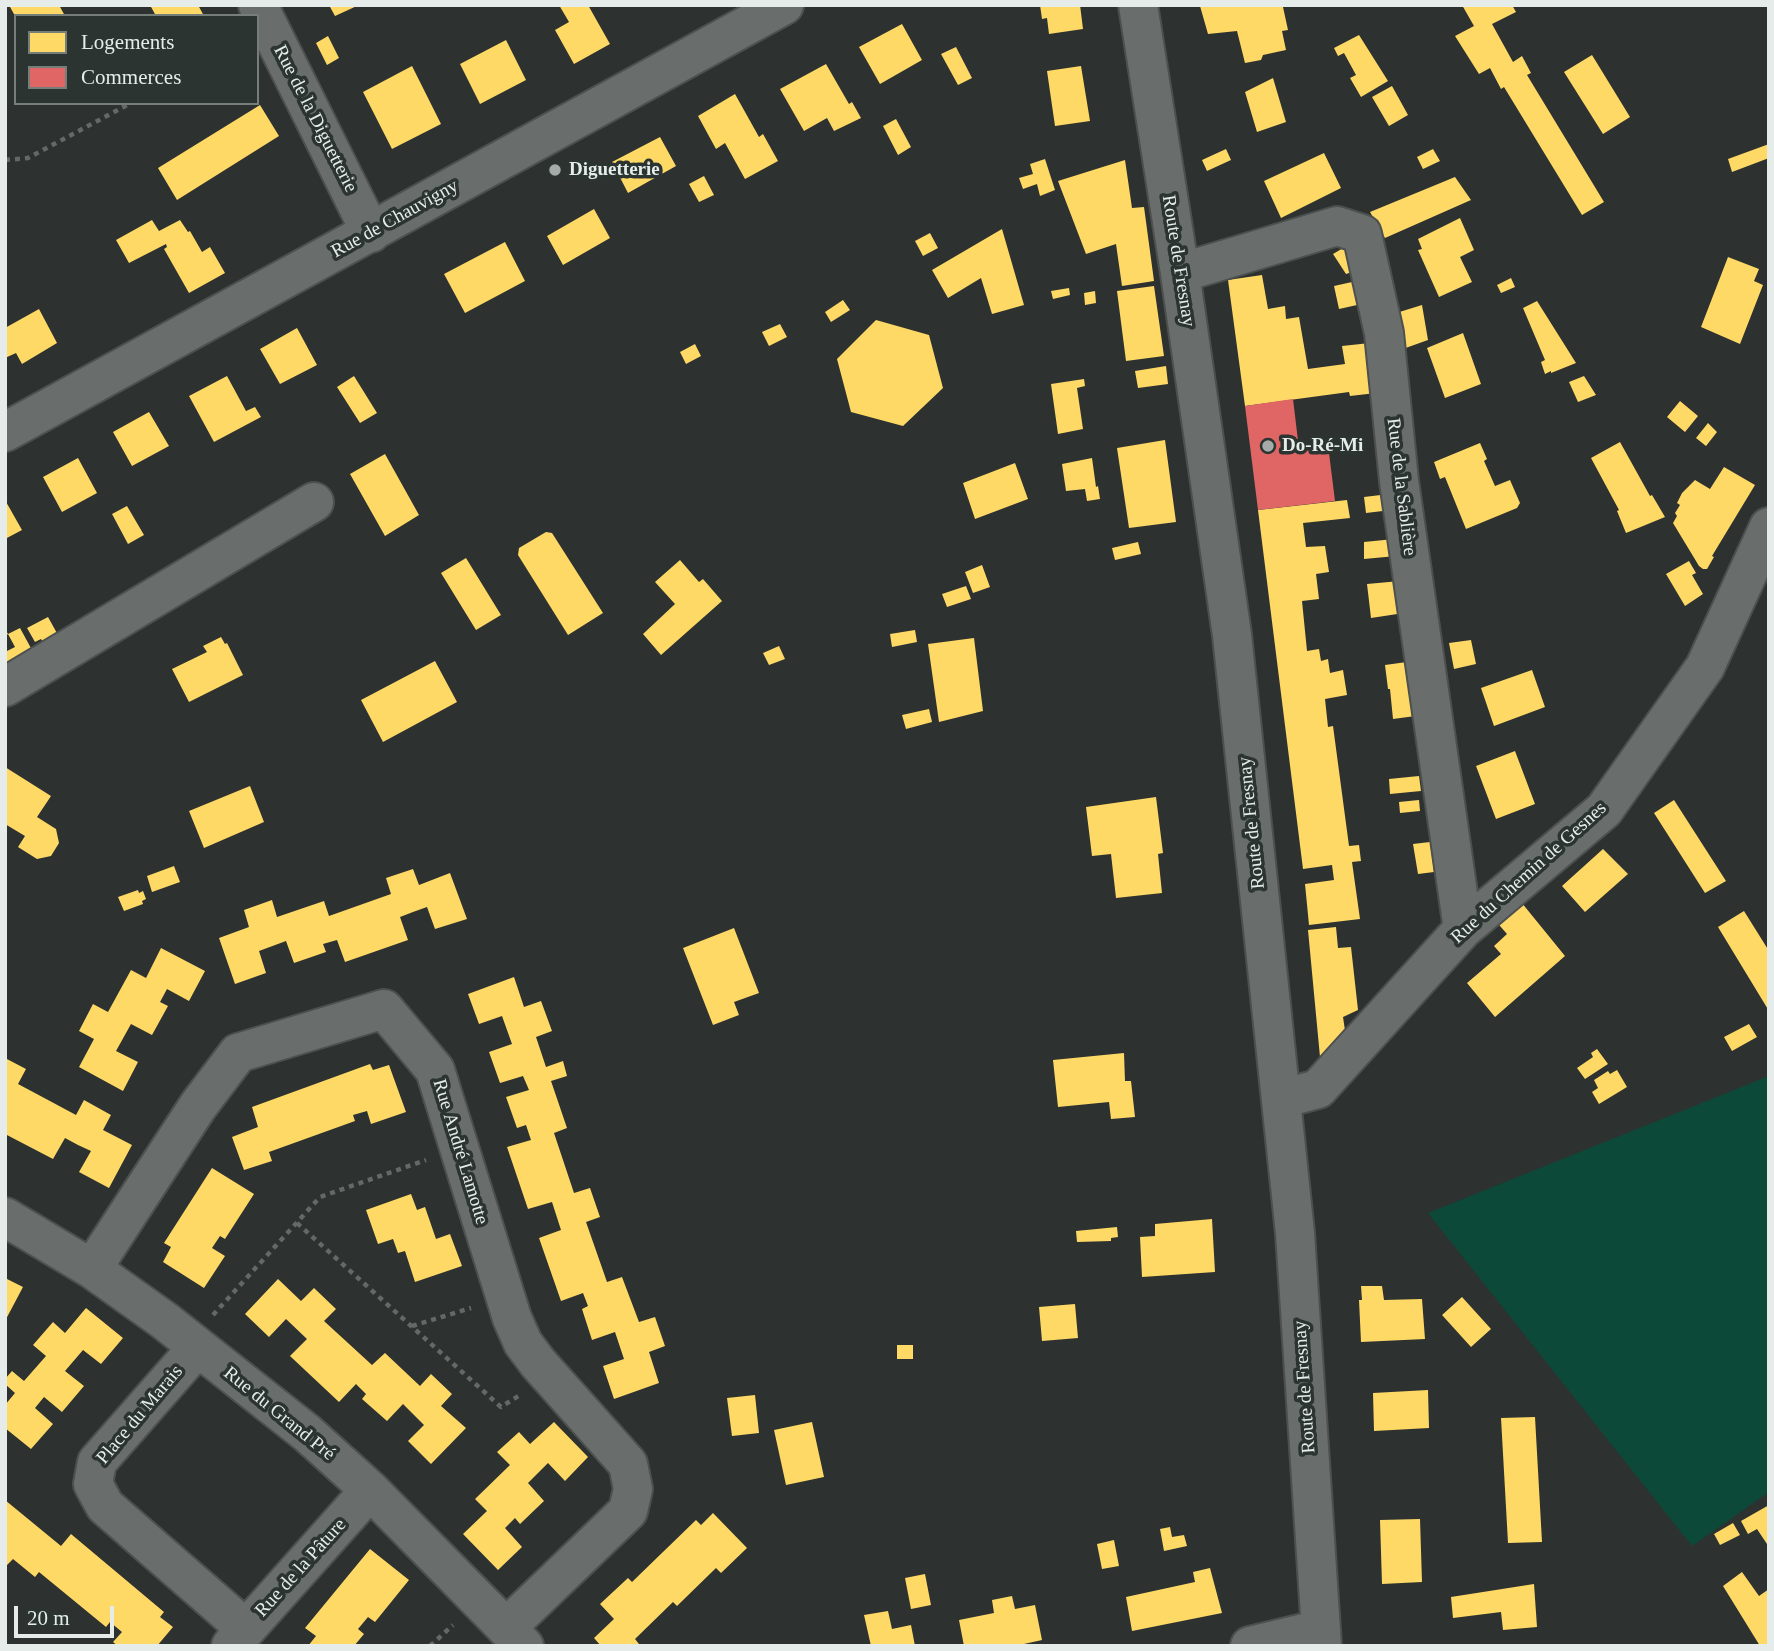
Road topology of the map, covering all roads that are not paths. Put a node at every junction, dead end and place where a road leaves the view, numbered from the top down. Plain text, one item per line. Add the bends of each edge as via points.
1 (258, 5) edge
2 (784, 5) edge
3 (1138, 5) edge
4 (372, 233) junction
5 (1180, 273) junction
6 (5, 432) edge
7 (314, 502) dead end
8 (1769, 527) edge
9 (5, 687) edge
10 (1462, 929) junction
11 (1280, 1099) junction
12 (5, 1217) edge
13 (92, 1269) junction
14 (193, 1344) junction
15 (370, 1490) junction
16 (239, 1637) edge
17 (515, 1637) edge
18 (1321, 1637) edge
19 (1250, 1646) edge

1 - 4 street, Rue de la Diguetterie
2 - 4 street, Rue de Chauvigny
3 - 5 street, Route de Fresnay
4 - 6 street, Rue de Chauvigny
5 - 10 street, Rue de la Sablière via 1337,226 1362,234 1384,333 1399,481
5 - 11 street, Route de Fresnay via 1232,635
7 - 9 street
8 - 10 street, Rue du Chemin de Gesnes via 1705,667 1604,810
10 - 11 street, Rue du Chemin de Gesnes via 1318,1089
11 - 18 street, Route de Fresnay via 1296,1233
12 - 13 street, Rue du Grand Pré
13 - 14 street, Rue du Grand Pré
13 - 17 street, Rue André Lamotte via 238,1053 384,1009 435,1070 523,1343 628,1464 633,1489 628,1511
14 - 15 street, Rue du Grand Pré via 307,1433
14 - 16 street, Place du Marais via 97,1462 93,1484 105,1506
15 - 16 street, Rue de la Pâture
15 - 17 street, Rue du Grand Pré
18 - 19 street

